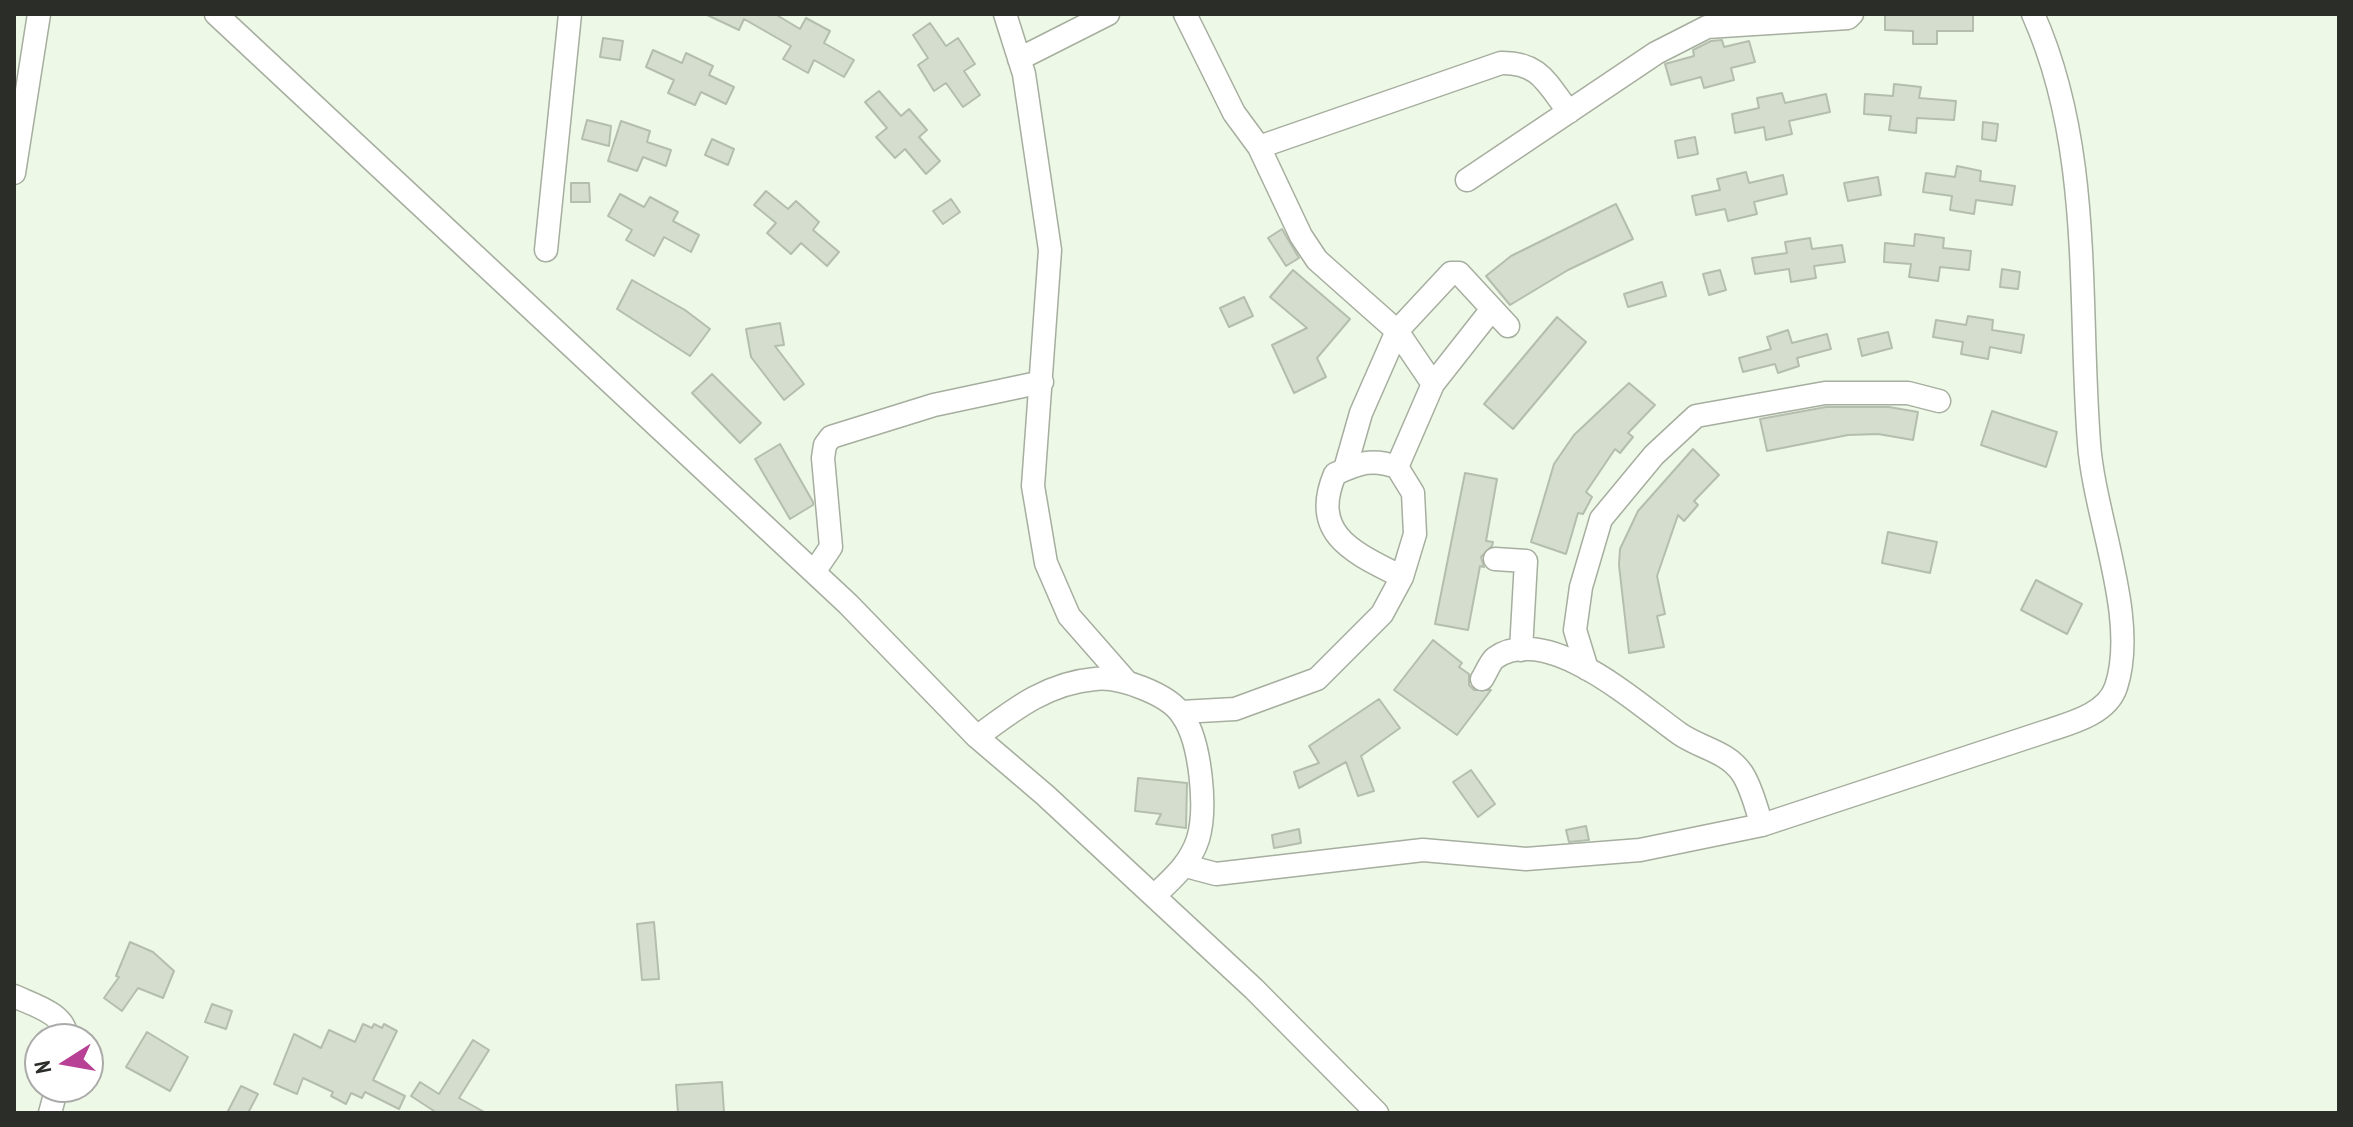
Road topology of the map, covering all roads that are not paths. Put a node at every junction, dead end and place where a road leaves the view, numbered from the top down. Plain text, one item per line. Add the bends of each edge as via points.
1 (39, 14) edge
2 (216, 14) edge
3 (570, 14) edge
4 (1005, 14) edge
5 (1108, 14) edge
6 (1185, 14) edge
7 (1852, 14) edge
8 (2033, 14) edge
9 (1019, 59) junction
10 (1569, 112) junction
11 (1259, 147) junction
12 (14, 173) edge
13 (1467, 180) dead end
14 (546, 250) dead end
15 (1492, 309) junction
16 (1508, 326) dead end
17 (1397, 331) junction
18 (1042, 382) junction
19 (1433, 384) junction
20 (1939, 401) dead end
21 (1397, 467) junction
22 (1345, 469) junction
23 (1495, 559) dead end
24 (814, 572) junction
25 (1402, 577) junction
26 (1521, 650) junction
27 (1587, 669) junction
28 (1482, 679) dead end
29 (1126, 681) junction
30 (1181, 712) junction
31 (977, 737) junction
32 (1762, 825) junction
33 (1186, 866) junction
34 (1154, 896) junction
35 (14, 996) edge
36 (61, 1023) edge
37 (1377, 1113) edge

1 - 12 street
2 - 24 street
3 - 14 street
4 - 9 street
5 - 9 street
6 - 11 street via 1234,113
7 - 10 street via 1707,27 1656,53
8 - 32 street via 2066,122 2083,254 2089,446 2125,647 2115,691 2092,714 2059,727
9 - 18 street via 1050,250
10 - 11 street via 1537,71 1522,63 1501,63
10 - 13 street
11 - 17 street via 1317,260
15 - 16 street
15 - 17 street via 1454,272
15 - 19 street
17 - 19 street
17 - 22 street via 1361,413
18 - 24 street via 934,405 831,437 823,458 831,547
18 - 29 street via 1033,486 1046,563 1069,616
19 - 21 street
20 - 27 street via 1908,393 1825,393 1696,416 1654,455 1601,519 1575,630
21 - 22 street via 1378,460
21 - 25 street via 1413,493 1415,534
22 - 25 street via 1335,474 1327,494 1337,538
23 - 26 street via 1526,561
24 - 31 street
25 - 30 street via 1382,614 1317,679 1235,709
26 - 27 street via 1556,654
26 - 28 street via 1495,658
27 - 32 street via 1683,736 1722,754 1742,772
29 - 30 street
29 - 31 street via 1097,678 1031,697
30 - 33 street via 1191,732 1202,804 1198,838
31 - 34 street
32 - 33 street via 1640,850 1526,859 1423,850 1216,874
33 - 34 street
34 - 37 street
35 - 36 street

